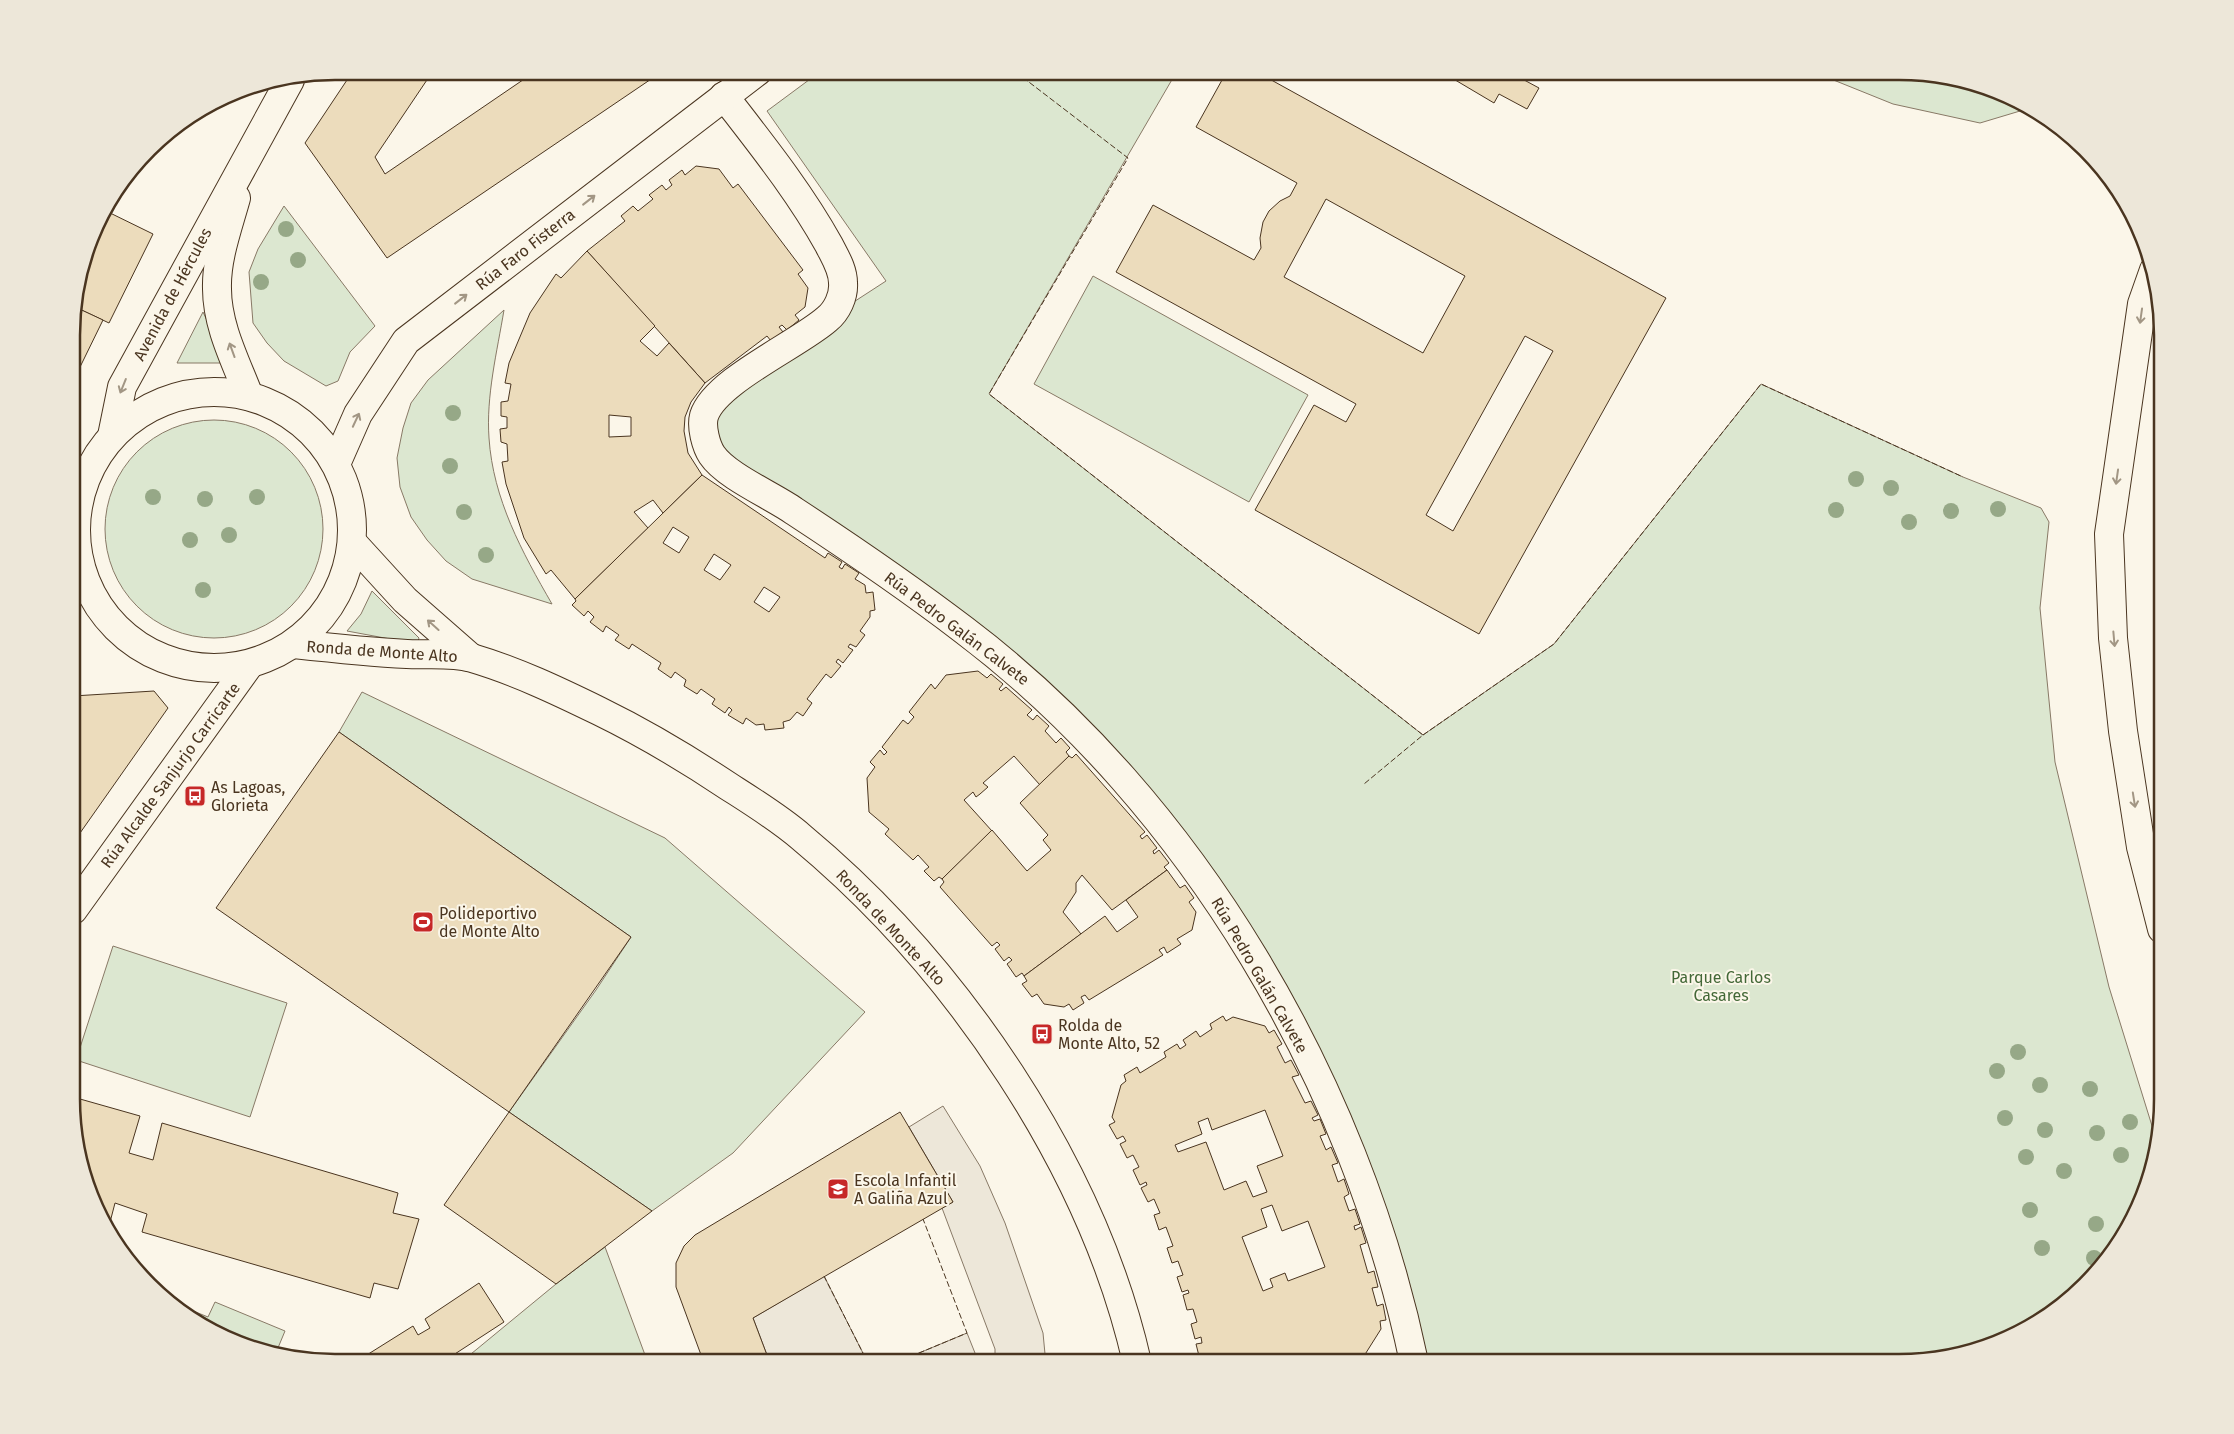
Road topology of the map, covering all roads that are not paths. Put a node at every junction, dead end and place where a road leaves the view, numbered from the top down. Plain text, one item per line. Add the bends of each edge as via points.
1 (746, 80) edge
2 (287, 85) edge
3 (724, 96) junction
4 (246, 158) junction
5 (2149, 285) edge
6 (249, 396) junction
7 (112, 436) junction
8 (336, 464) junction
9 (80, 495) edge
10 (352, 542) junction
11 (80, 561) edge
12 (294, 644) junction
13 (470, 657) junction
14 (249, 665) junction
15 (2154, 898) edge
16 (80, 902) edge
17 (1135, 1354) edge
18 (1412, 1354) edge

1 - 3 street, Rúa Faro Fisterra
2 - 4 street, Avenida de Hércules
8 -> 3 street, Rúa Faro Fisterra via 358,414 406,340
3 - 18 street, Rúa Pedro Galán Calvete via 784,173 816,222 840,266 844,284 840,302 829,318 736,380 715,398 704,416 704,435 713,456 734,474 793,509 964,630 1032,684 1095,746 1149,808 1217,898 1291,1024 1339,1126 1377,1221
6 -> 4 street, Avenida de Hércules via 220,316 217,289 220,261
4 -> 7 street, Avenida de Hércules via 122,387
5 -> 15 street via 2142,304 2109,534 2113,638 2123,731 2141,847
6 - 7 street via 212,391 175,396 141,412
6 - 8 street via 284,410 314,434
7 - 9 street via 89,469
8 - 10 street via 350,502
10 - 12 street via 343,581 323,616
13 -> 10 street, Ronda de Monte Alto via 406,600
11 - 14 street via 87,585 107,619 136,645 171,663 210,669
12 - 13 street, Ronda de Monte Alto
12 - 14 street
13 - 17 street, Ronda de Monte Alto via 555,690 678,752 800,836 891,922 954,994 990,1043 1040,1122 1084,1207 1111,1276
14 - 16 street, Rúa Alcalde Sanjurjo Carricarte

